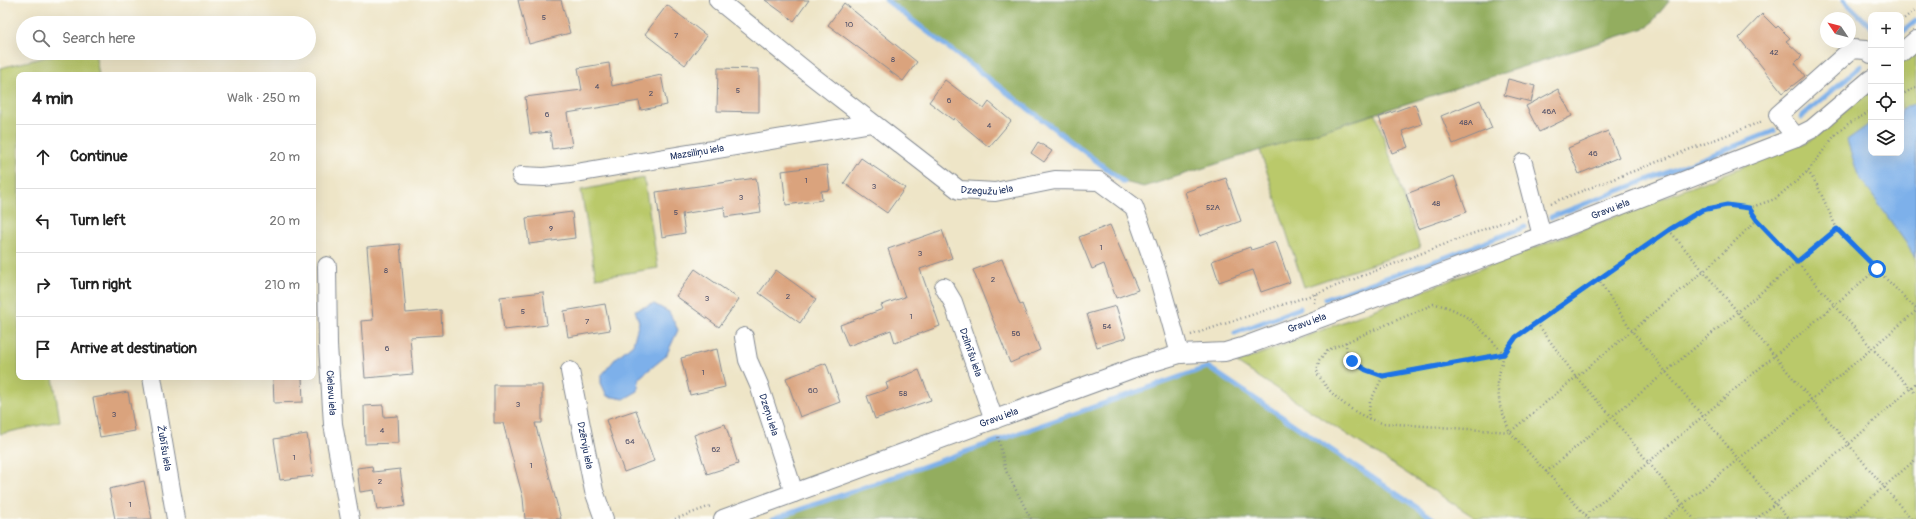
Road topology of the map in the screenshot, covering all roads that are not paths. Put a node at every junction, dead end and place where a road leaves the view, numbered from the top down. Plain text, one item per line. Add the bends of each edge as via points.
1 (718, 0) edge
2 (1916, 40) edge
3 (1904, 50) edge
4 (1868, 52) edge
5 (1868, 81) edge
6 (872, 123) junction
7 (1796, 137) junction
8 (1523, 163) dead end
9 (520, 176) dead end
10 (1542, 236) junction
11 (327, 266) dead end
12 (944, 287) dead end
13 (744, 337) dead end
14 (1178, 347) junction
15 (570, 371) dead end
16 (153, 380) edge
17 (994, 420) junction
18 (794, 493) junction
19 (720, 511) edge
20 (176, 519) edge
21 (350, 519) edge
22 (604, 519) edge

1 - 6 street, Dzegužu iela
2 - 3 street
4 - 7 street via 1852,49 1778,115
5 - 7 street, Gravu iela via 1812,129
6 - 9 street, Mazsiliņu iela via 570,174
6 - 14 street, Dzegužu iela via 959,190 995,192 1055,180 1099,181 1134,206 1156,269
7 - 10 street, Gravu iela
8 - 10 street
10 - 14 street, Gravu iela via 1246,346 1225,352
11 - 21 street, Cielavu iela via 333,424
12 - 17 street, Dzilnīšu iela via 953,302
13 - 18 street, Dzeņu iela via 748,360 759,385
14 - 17 street, Gravu iela
15 - 22 street, Dzērvju iela via 594,491
16 - 20 street, Žubīšu iela
17 - 18 street, Gravu iela
18 - 19 street, Gravu iela

